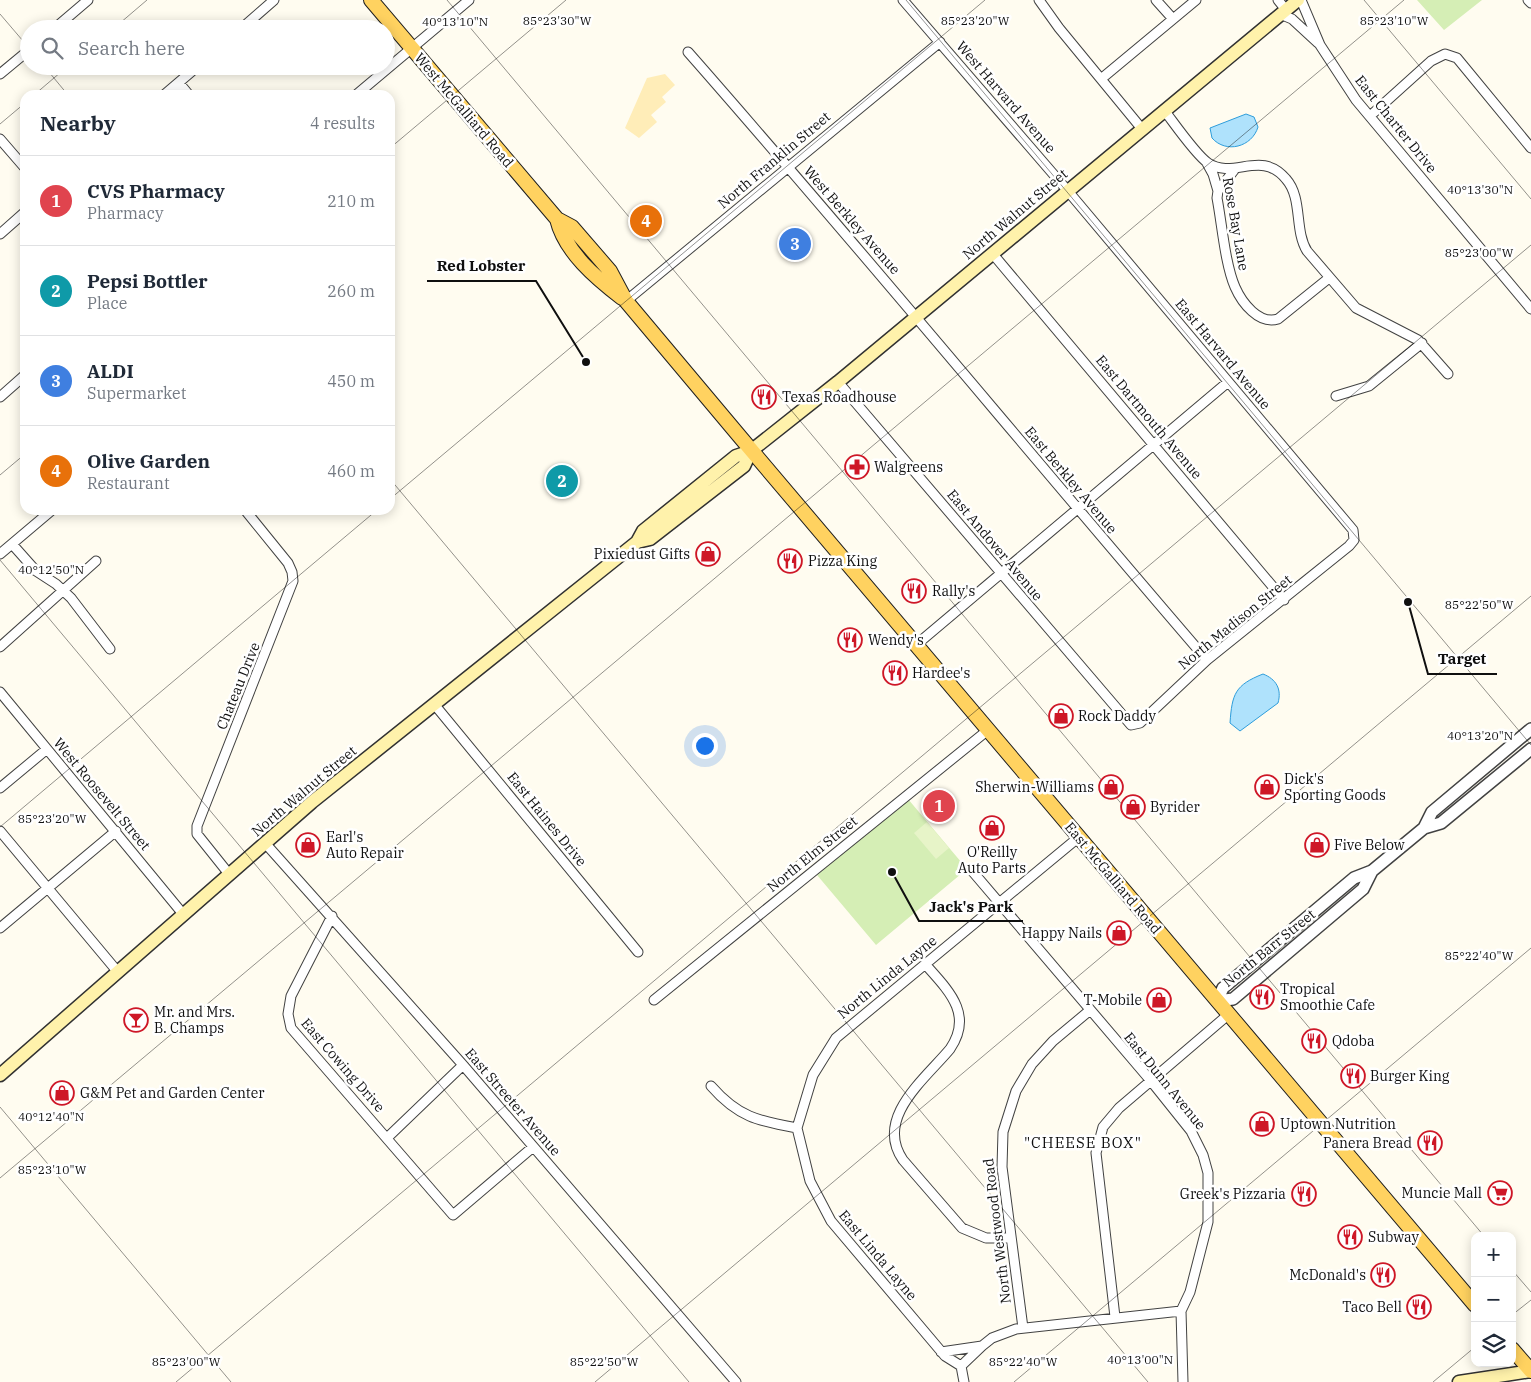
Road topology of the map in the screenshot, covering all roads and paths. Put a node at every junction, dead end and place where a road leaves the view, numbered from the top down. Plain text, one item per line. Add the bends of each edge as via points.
1 (88, 0) edge
2 (274, 0) edge
3 (371, 0) edge
4 (469, 0) edge
5 (903, 0) edge
6 (1039, 0) edge
7 (1156, 0) edge
8 (1196, 0) edge
9 (1300, 0) edge
10 (1528, 0) edge
11 (1531, 3) edge
12 (1282, 8) edge
13 (1173, 19) junction
14 (65, 20) edge
15 (251, 20) edge
16 (388, 20) edge
17 (395, 28) edge
18 (940, 42) junction
19 (1320, 45) junction
20 (412, 48) junction
21 (688, 52) dead end
22 (20, 57) edge
23 (395, 62) edge
24 (0, 74) edge
25 (188, 75) edge
26 (380, 75) edge
27 (1101, 80) junction
28 (179, 83) junction
29 (170, 90) edge
30 (185, 90) edge
31 (362, 90) edge
32 (1164, 110) junction
33 (1370, 116) junction
34 (1142, 129) junction
35 (0, 139) edge
36 (1531, 148) edge
37 (20, 162) edge
38 (1207, 163) junction
39 (787, 166) junction
40 (1235, 169) junction
41 (1067, 190) junction
42 (1218, 191) junction
43 (20, 216) edge
44 (0, 234) edge
45 (992, 253) junction
46 (1329, 278) junction
47 (626, 301) junction
48 (1531, 309) edge
49 (916, 316) junction
50 (1422, 344) junction
51 (1448, 374) dead end
52 (20, 379) edge
53 (838, 382) junction
54 (1228, 382) junction
55 (1336, 396) dead end
56 (0, 397) edge
57 (1153, 444) junction
58 (752, 451) junction
59 (1076, 509) junction
60 (46, 515) edge
61 (249, 515) edge
62 (1355, 537) joint
63 (12, 544) junction
64 (0, 554) edge
65 (96, 561) dead end
66 (1002, 574) junction
67 (63, 590) junction
68 (1284, 600) junction
69 (916, 645) junction
70 (0, 647) edge
71 (110, 649) dead end
72 (1207, 660) junction
73 (0, 692) edge
74 (434, 704) junction
75 (1131, 726) joint
76 (1531, 729) edge
77 (988, 730) junction
78 (47, 749) junction
79 (1531, 749) edge
80 (0, 788) edge
81 (1424, 828) junction
82 (0, 831) edge
83 (116, 831) junction
84 (1079, 838) junction
85 (265, 843) junction
86 (973, 872) dead end
87 (229, 874) junction
88 (50, 888) junction
89 (999, 904) junction
90 (183, 914) junction
91 (332, 916) junction
92 (0, 928) edge
93 (638, 952) dead end
94 (925, 964) junction
95 (117, 971) junction
96 (654, 1000) dead end
97 (1217, 1001) junction
98 (1089, 1011) junction
99 (1229, 1014) junction
100 (463, 1065) junction
101 (0, 1075) edge
102 (1151, 1081) junction
103 (711, 1086) dead end
104 (797, 1128) junction
105 (388, 1137) junction
106 (533, 1147) junction
107 (1011, 1238) junction
108 (1471, 1300) edge
109 (1181, 1311) junction
110 (1115, 1317) junction
111 (1023, 1328) junction
112 (982, 1346) junction
113 (941, 1352) junction
114 (1516, 1354) edge
115 (961, 1366) junction
116 (1531, 1371) edge
117 (736, 1382) edge
118 (964, 1382) edge
119 (1183, 1382) edge
120 (1459, 1382) edge

1 - 14 street
2 - 15 street
3 - 16 main road, West McGalliard Road
4 - 20 street
5 - 18 street, West Harvard Avenue
6 - 27 street
7 - 13 street
8 - 13 street
9 - 12 main road, North Walnut Street
9 - 19 street, East Charter Drive
10 - 11 street
12 - 19 street, East Charter Drive
12 - 32 main road, North Walnut Street
13 - 27 street
17 - 20 main road, West McGalliard Road
18 - 39 street, North Franklin Street
18 - 41 street, West Harvard Avenue
19 - 33 street, East Charter Drive
20 - 23 street
20 - 47 main road, West McGalliard Road via 557,219 561,236 598,280
21 - 39 street, West Berkley Avenue
22 - 24 street
25 - 28 street
26 - 31 street
27 - 34 street
28 - 29 street
28 - 30 street
32 - 34 main road, North Walnut Street
32 - 38 street, Rose Bay Lane
33 - 36 street via 1430,60 1446,54 1456,58
33 - 48 street, East Charter Drive
34 - 41 main road, North Walnut Street
35 - 37 street
38 - 40 street
38 - 42 street, Rose Bay Lane
39 - 47 street, North Franklin Street
39 - 49 street, West Berkley Avenue
40 - 42 street
40 - 46 street via 1265,165 1286,179 1292,190 1304,248
41 - 45 main road, North Walnut Street
41 - 54 street, East Harvard Avenue
42 - 46 street, Rose Bay Lane via 1234,285 1258,317 1267,321 1278,319
43 - 44 street
45 - 49 main road, North Walnut Street
45 - 57 street, East Dartmouth Avenue
46 - 50 street via 1359,311 1413,336
47 - 58 main road, West McGalliard Road
49 - 53 main road, North Walnut Street
49 - 59 street, East Berkley Avenue
50 - 51 street
50 - 55 street via 1369,386
52 - 56 street
53 - 58 main road, North Walnut Street
53 - 66 street, East Andover Avenue
54 - 57 street
54 - 62 street, East Harvard Avenue via 1353,530
57 - 59 street
57 - 68 street, East Dartmouth Avenue
58 - 69 main road, East McGalliard Road
58 - 74 main road, North Walnut Street via 744,466 650,539 637,542
59 - 66 street
59 - 72 street, East Berkley Avenue
60 - 63 street
61 - 87 street, Chateau Drive via 288,563 293,576 197,826 196,834
62 - 68 street, North Madison Street via 1349,546
63 - 64 street
63 - 67 street via 36,571
65 - 67 street
66 - 69 street
66 - 75 street, East Andover Avenue
67 - 70 street
67 - 71 street
68 - 72 street, North Madison Street
69 - 77 main road, East McGalliard Road
72 - 75 street, North Madison Street via 1140,723
73 - 78 street, West Roosevelt Street
74 - 85 main road, North Walnut Street
74 - 93 street, East Haines Drive
76 - 81 street, North Barr Street via 1432,812
77 - 84 main road, East McGalliard Road
77 - 96 street, North Elm Street
78 - 80 street
78 - 83 street, West Roosevelt Street
79 - 81 street, North Barr Street via 1441,823
81 - 97 street, North Barr Street via 1372,871 1363,889 1233,1000
82 - 88 street
83 - 88 street
83 - 90 street, West Roosevelt Street
84 - 89 street, North Linda Layne
84 - 97 main road, East McGalliard Road
85 - 87 main road, North Walnut Street
85 - 91 street, East Streeter Avenue
86 - 89 street, East Dunn Avenue
87 - 90 main road, North Walnut Street
88 - 92 street
88 - 95 street
89 - 94 street, North Linda Layne
89 - 98 street, East Dunn Avenue
90 - 95 main road, North Walnut Street
91 - 100 street, East Streeter Avenue
91 - 105 street, East Cowing Drive via 291,996 290,1024
94 - 104 street, North Linda Layne via 836,1038 813,1075
94 - 107 street via 954,999 960,1026 950,1049 900,1109 894,1129 896,1148 962,1228 986,1238
95 - 101 main road, North Walnut Street
97 - 99 main road, East McGalliard Road
98 - 102 street, East Dunn Avenue
98 - 107 street, North Westwood Road via 1053,1041 1032,1064 1009,1108 1003,1132 1002,1159
99 - 102 street
99 - 108 main road, East McGalliard Road
100 - 105 street
100 - 106 street, East Streeter Avenue
102 - 109 street, East Dunn Avenue via 1190,1131 1203,1154 1208,1174 1209,1206 1205,1236 1190,1292
102 - 110 street via 1109,1118 1096,1147
103 - 104 street via 732,1108 749,1117
104 - 113 street, East Linda Layne via 810,1181 831,1221
105 - 106 street, East Cowing Drive via 453,1215
106 - 117 street, East Streeter Avenue
107 - 111 street, North Westwood Road
109 - 110 street
109 - 119 street, East Dunn Avenue
110 - 111 street
111 - 112 street via 1000,1334
112 - 113 street
112 - 115 street
113 - 115 street, East Linda Layne via 948,1360
114 - 116 main road
115 - 118 street
116 - 120 main road

